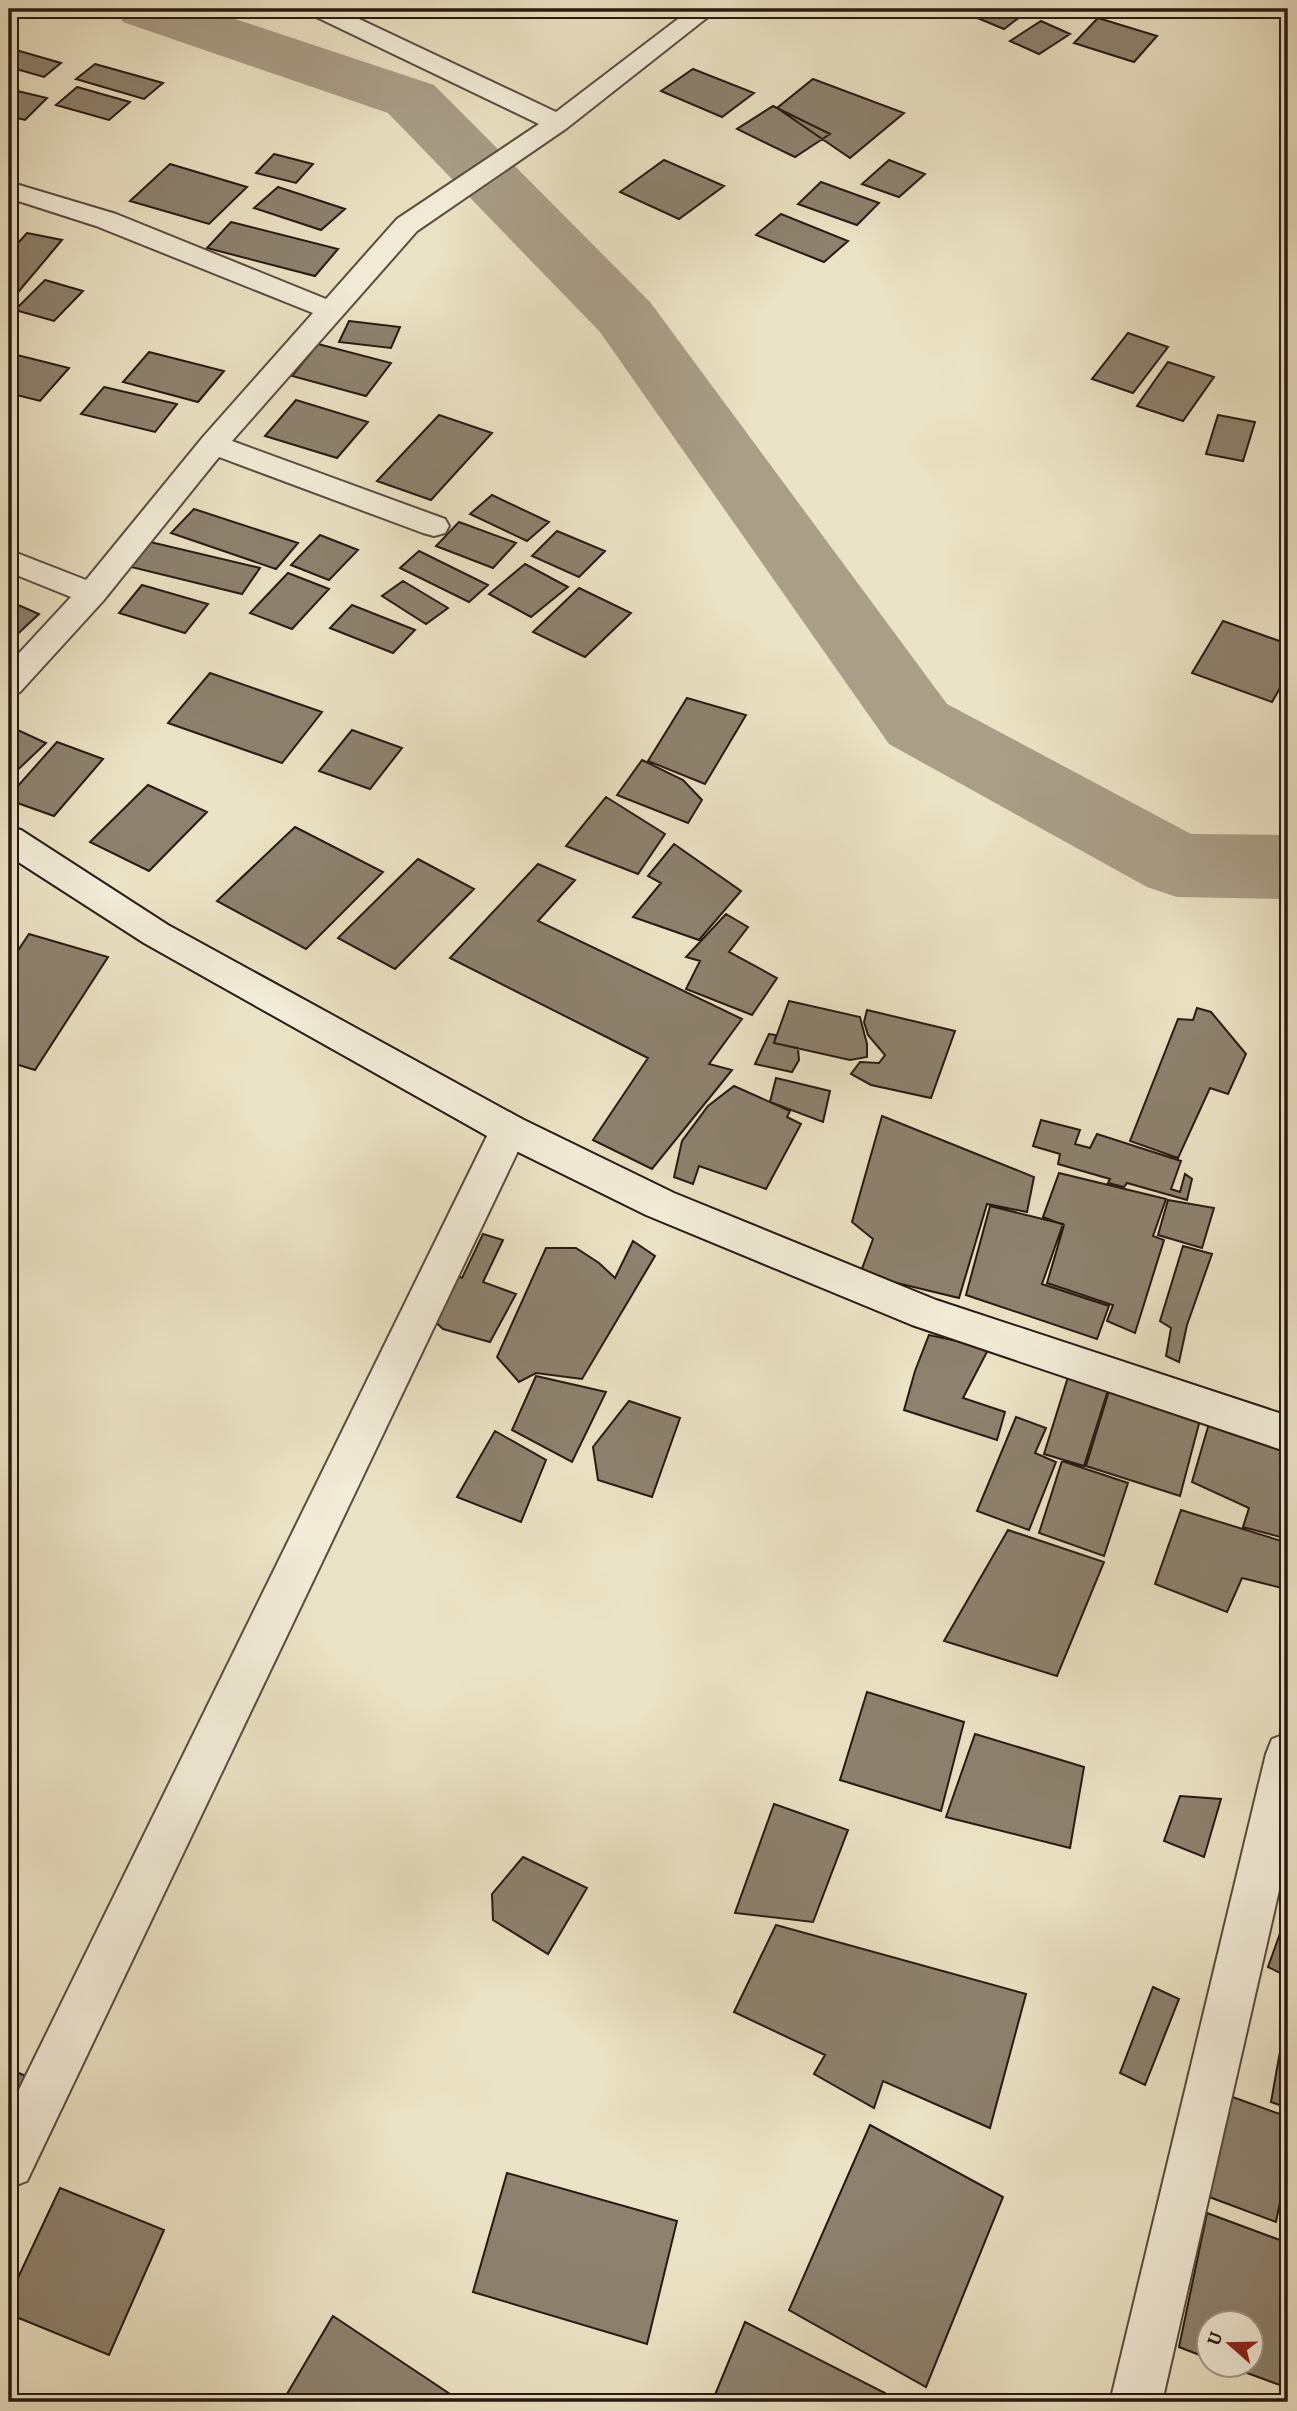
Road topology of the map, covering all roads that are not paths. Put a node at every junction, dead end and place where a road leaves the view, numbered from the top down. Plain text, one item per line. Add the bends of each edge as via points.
1 (319, 9) edge
2 (706, 9) edge
3 (550, 128) junction
4 (9, 190) edge
5 (330, 310) junction
6 (213, 444) junction
7 (434, 526) dead end
8 (9, 560) edge
9 (92, 594) junction
10 (9, 684) edge
11 (9, 839) edge
12 (509, 1130) junction
13 (1288, 1434) edge
14 (1288, 1754) edge
15 (9, 2163) edge
16 (1136, 2402) edge

1 - 3 street
2 - 3 street
3 - 5 street via 407,225
4 - 5 street via 106,220
5 - 6 street
6 - 7 street
6 - 9 street
8 - 9 street
9 - 10 street
11 - 12 street via 156,934
12 - 13 street via 660,1205 926,1312
12 - 15 street
14 - 16 street

